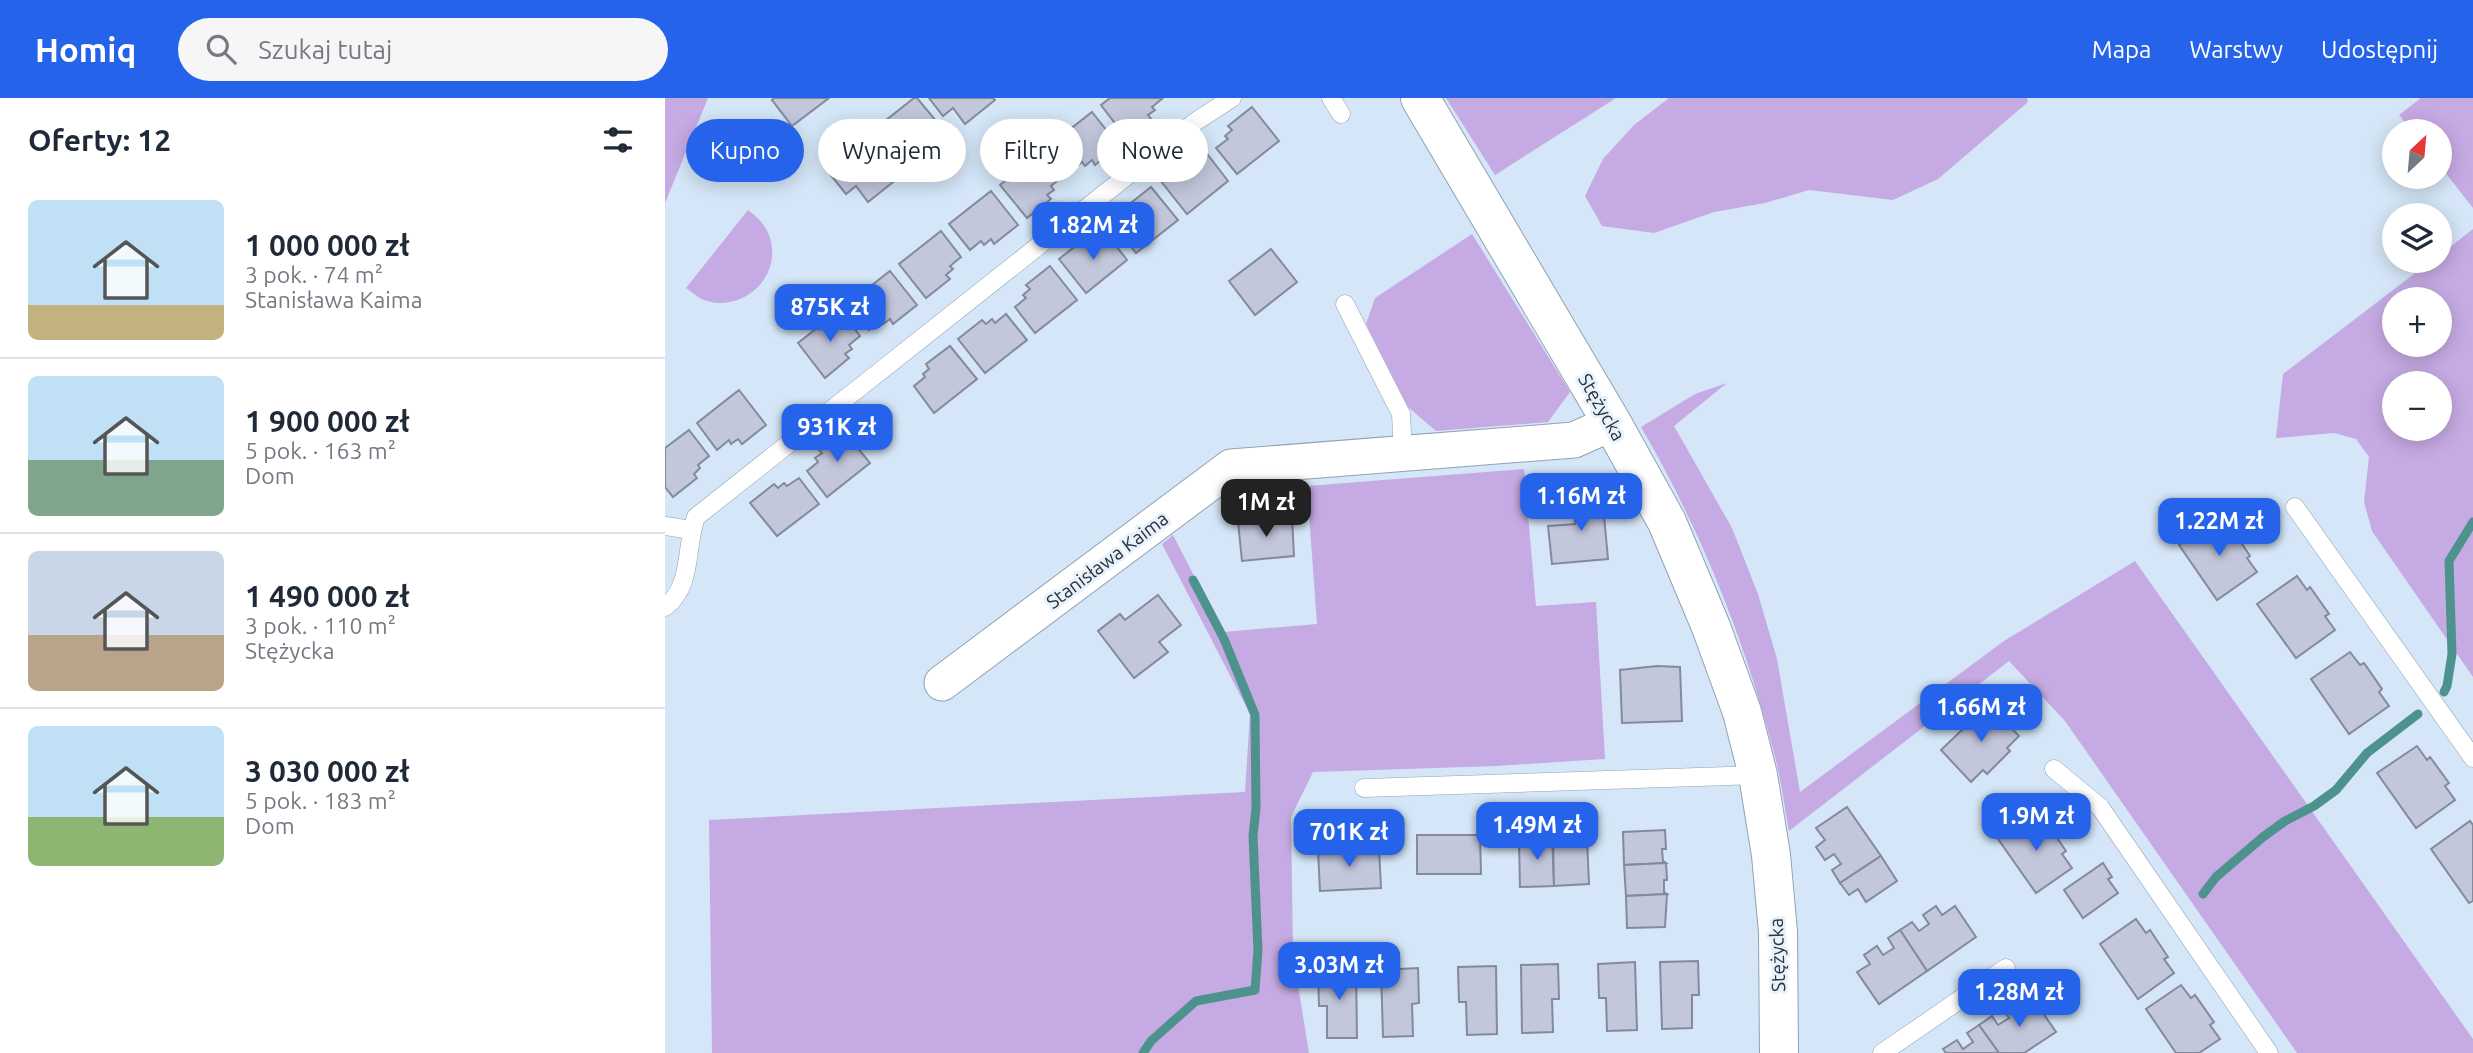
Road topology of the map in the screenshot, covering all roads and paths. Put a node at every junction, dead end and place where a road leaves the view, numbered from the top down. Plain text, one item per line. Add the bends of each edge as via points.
1 (1232, 98) edge
2 (1331, 98) edge
3 (1420, 98) edge
4 (1341, 114) dead end
5 (1345, 304) dead end
6 (1612, 423) junction
7 (1403, 453) junction
8 (2295, 507) dead end
9 (665, 527) edge
10 (691, 530) junction
11 (665, 607) edge
12 (943, 683) dead end
13 (2473, 758) edge
14 (2054, 769) dead end
15 (1758, 775) junction
16 (1364, 788) dead end
17 (2006, 968) dead end
18 (1779, 1053) edge
19 (1882, 1053) edge
20 (2269, 1053) edge

1 - 10 lane via 1195,122 696,517
2 - 4 lane
3 - 6 street, Stężycka
5 - 7 lane via 1401,414
6 - 7 street, Stanisława Kaima via 1574,440
6 - 15 street, Stężycka via 1667,522 1711,627 1742,712
7 - 12 street, Stanisława Kaima via 1231,467
8 - 13 lane
9 - 10 lane
10 - 11 lane via 683,587
14 - 20 lane via 2100,807
15 - 16 lane
15 - 18 street, Stężycka via 1778,932
17 - 19 lane

